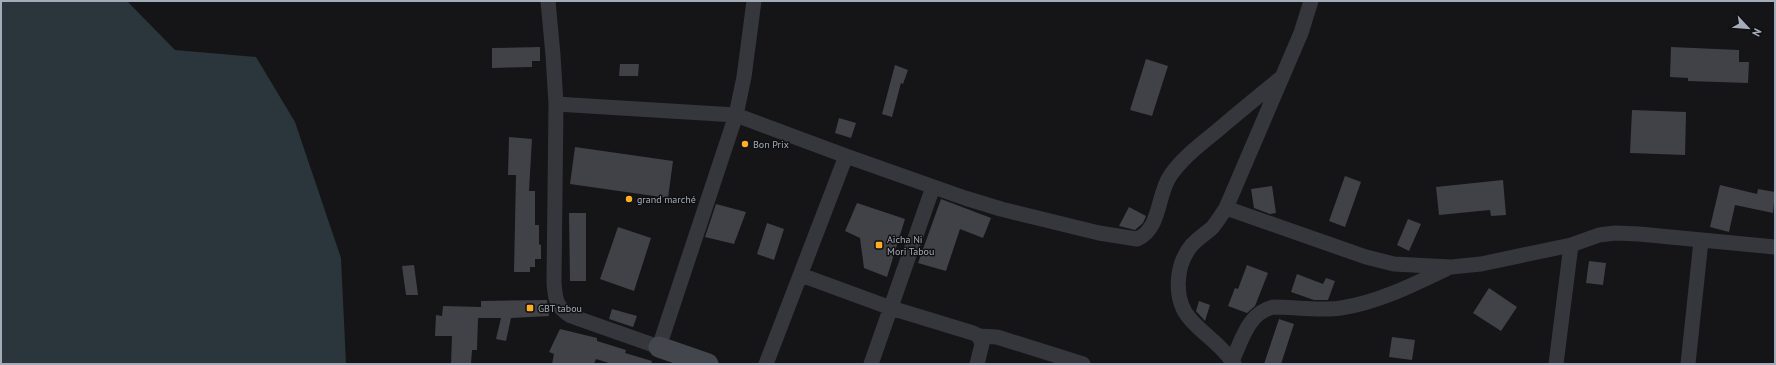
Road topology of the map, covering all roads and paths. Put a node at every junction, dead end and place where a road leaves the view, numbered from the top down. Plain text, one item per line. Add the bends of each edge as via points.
1 (548, 1) edge
2 (754, 1) edge
3 (1311, 1) edge
4 (1282, 77) junction
5 (556, 104) junction
6 (736, 115) junction
7 (846, 156) junction
8 (933, 187) junction
9 (1226, 208) junction
10 (1701, 241) junction
11 (1571, 245) junction
12 (1775, 247) edge
13 (1451, 266) junction
14 (801, 275) junction
15 (891, 308) junction
16 (979, 336) junction
17 (659, 347) junction
18 (1233, 363) edge
19 (708, 364) edge
20 (766, 364) edge
21 (871, 364) edge
22 (977, 364) edge
23 (1082, 364) edge
24 (1556, 364) edge
25 (1688, 364) edge

1 - 5 street
2 - 6 street
3 - 4 street via 1301,33
4 - 8 street via 1176,167 1165,183 1156,217 1149,229 1137,239 1099,233 1001,209
4 - 9 street
5 - 6 street
5 - 17 street via 554,282 557,303 571,316
6 - 7 street
6 - 17 street
7 - 8 street
7 - 14 street
8 - 15 street
9 - 13 street via 1366,257 1394,264
9 - 18 street via 1212,227 1190,247 1179,275 1178,289 1191,320
10 - 11 street via 1615,233 1599,235
10 - 12 street
10 - 25 street
11 - 13 street via 1481,264
11 - 24 street
13 - 18 street via 1372,301 1340,308 1264,309 1252,320
14 - 15 street
14 - 20 street
15 - 16 street
15 - 21 street
16 - 22 street via 982,344
16 - 23 street via 997,337
17 - 19 street

